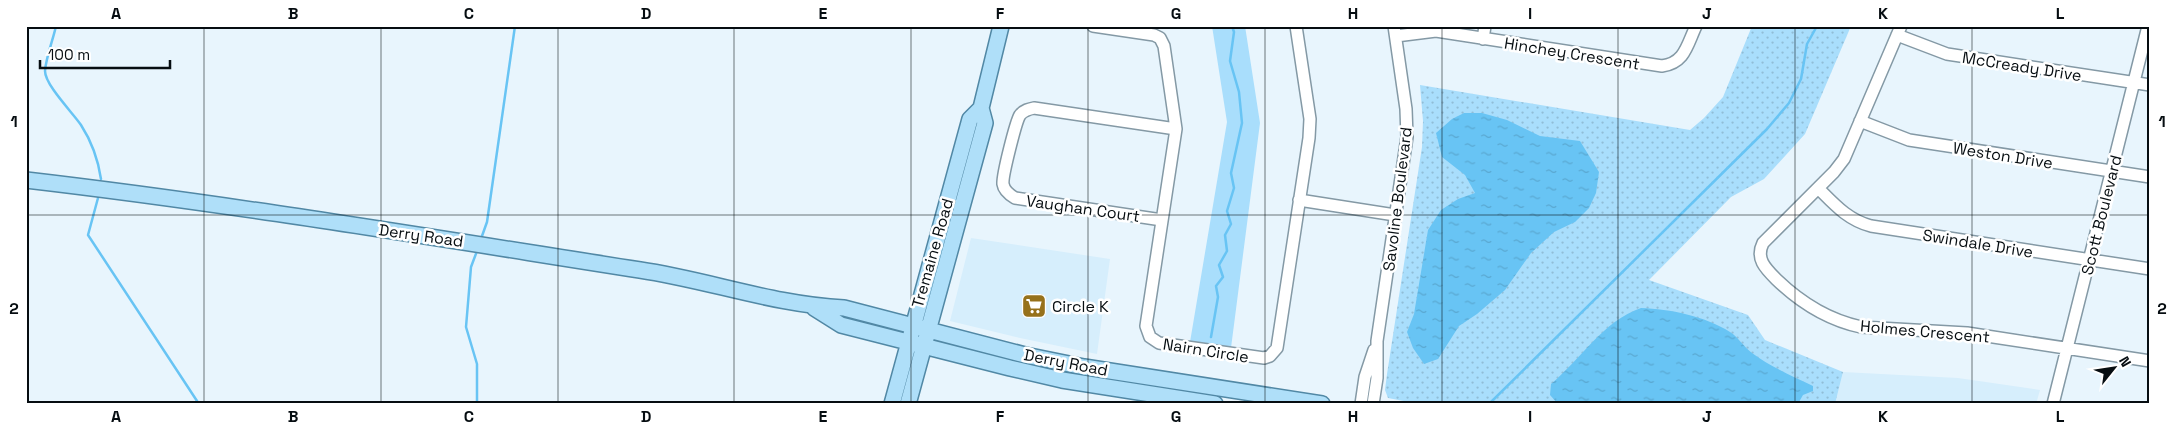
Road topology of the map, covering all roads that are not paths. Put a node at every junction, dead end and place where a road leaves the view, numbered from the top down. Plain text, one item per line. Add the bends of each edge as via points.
1 (1001, 26) edge
2 (1093, 26) edge
3 (1296, 26) edge
4 (1485, 26) edge
5 (1696, 26) edge
6 (2148, 26) edge
7 (1899, 30) edge
8 (1395, 31) edge
9 (1483, 39) junction
10 (2134, 83) junction
11 (2150, 85) edge
12 (981, 108) junction
13 (1860, 120) junction
14 (1176, 129) junction
15 (2112, 171) junction
16 (2150, 177) edge
17 (26, 180) edge
18 (1818, 188) junction
19 (1299, 200) junction
20 (1395, 215) junction
21 (1162, 220) junction
22 (2090, 260) junction
23 (2150, 269) edge
24 (813, 307) junction
25 (912, 326) junction
26 (928, 330) junction
27 (1377, 341) junction
28 (908, 342) junction
29 (923, 346) junction
30 (2067, 349) junction
31 (2150, 361) edge
32 (892, 404) edge
33 (908, 404) edge
34 (1215, 404) edge
35 (1322, 404) edge
36 (1361, 404) edge
37 (1373, 404) edge
38 (2053, 404) edge

1 - 12 main road, Tremaine Road
2 - 14 street, Nairn Circle via 1160,38 1164,46
3 - 19 street, Nairn Circle via 1310,118
4 - 9 street
5 - 9 street, Hinchey Crescent via 1683,56 1662,66
6 - 10 street, Scott Boulevard
7 - 10 street, McCready Drive via 1947,54
7 - 13 street, Holmes Crescent
8 - 9 street, Hinchey Crescent via 1436,31
8 - 20 street, Savoline Boulevard via 1407,124
10 - 11 street, McCready Drive
10 - 15 street, Scott Boulevard
12 - 25 main road, Tremaine Road via 970,119
12 - 26 main road, Tremaine Road via 985,123
13 - 15 street, Weston Drive via 1909,140
13 - 18 street, Holmes Crescent via 1844,159
14 - 21 street, Nairn Circle
14 - 21 street, Vaughan Court via 1028,109 1018,120 1003,177 1005,190 1015,198
15 - 16 street, Weston Drive
15 - 22 street, Scott Boulevard
17 - 24 main road, Derry Road via 109,189 493,246 677,276
18 - 22 street, Swindale Drive via 1844,214 1864,224
18 - 30 street, Holmes Crescent via 1763,243 1760,252 1764,267 1795,298 1837,320 1861,327 1967,333
19 - 20 street
19 - 21 street, Nairn Circle via 1277,348 1264,358 1159,343 1150,337 1146,326
20 - 27 street, Savoline Boulevard
22 - 23 street, Swindale Drive
22 - 30 street, Scott Boulevard
24 - 25 main road, Derry Road via 844,308
24 - 28 main road, Derry Road via 841,325
25 - 26 main road, Derry Road
25 - 28 main road, Tremaine Road
26 - 29 main road, Tremaine Road
26 - 35 main road, Derry Road via 1084,367
27 - 36 street, Savoline Boulevard via 1365,377
27 - 37 street, Savoline Boulevard
28 - 29 main road, Derry Road
28 - 32 main road, Tremaine Road
29 - 33 main road, Tremaine Road
29 - 34 main road, Derry Road via 1062,380
30 - 31 street, Holmes Crescent
30 - 38 street, Scott Boulevard

